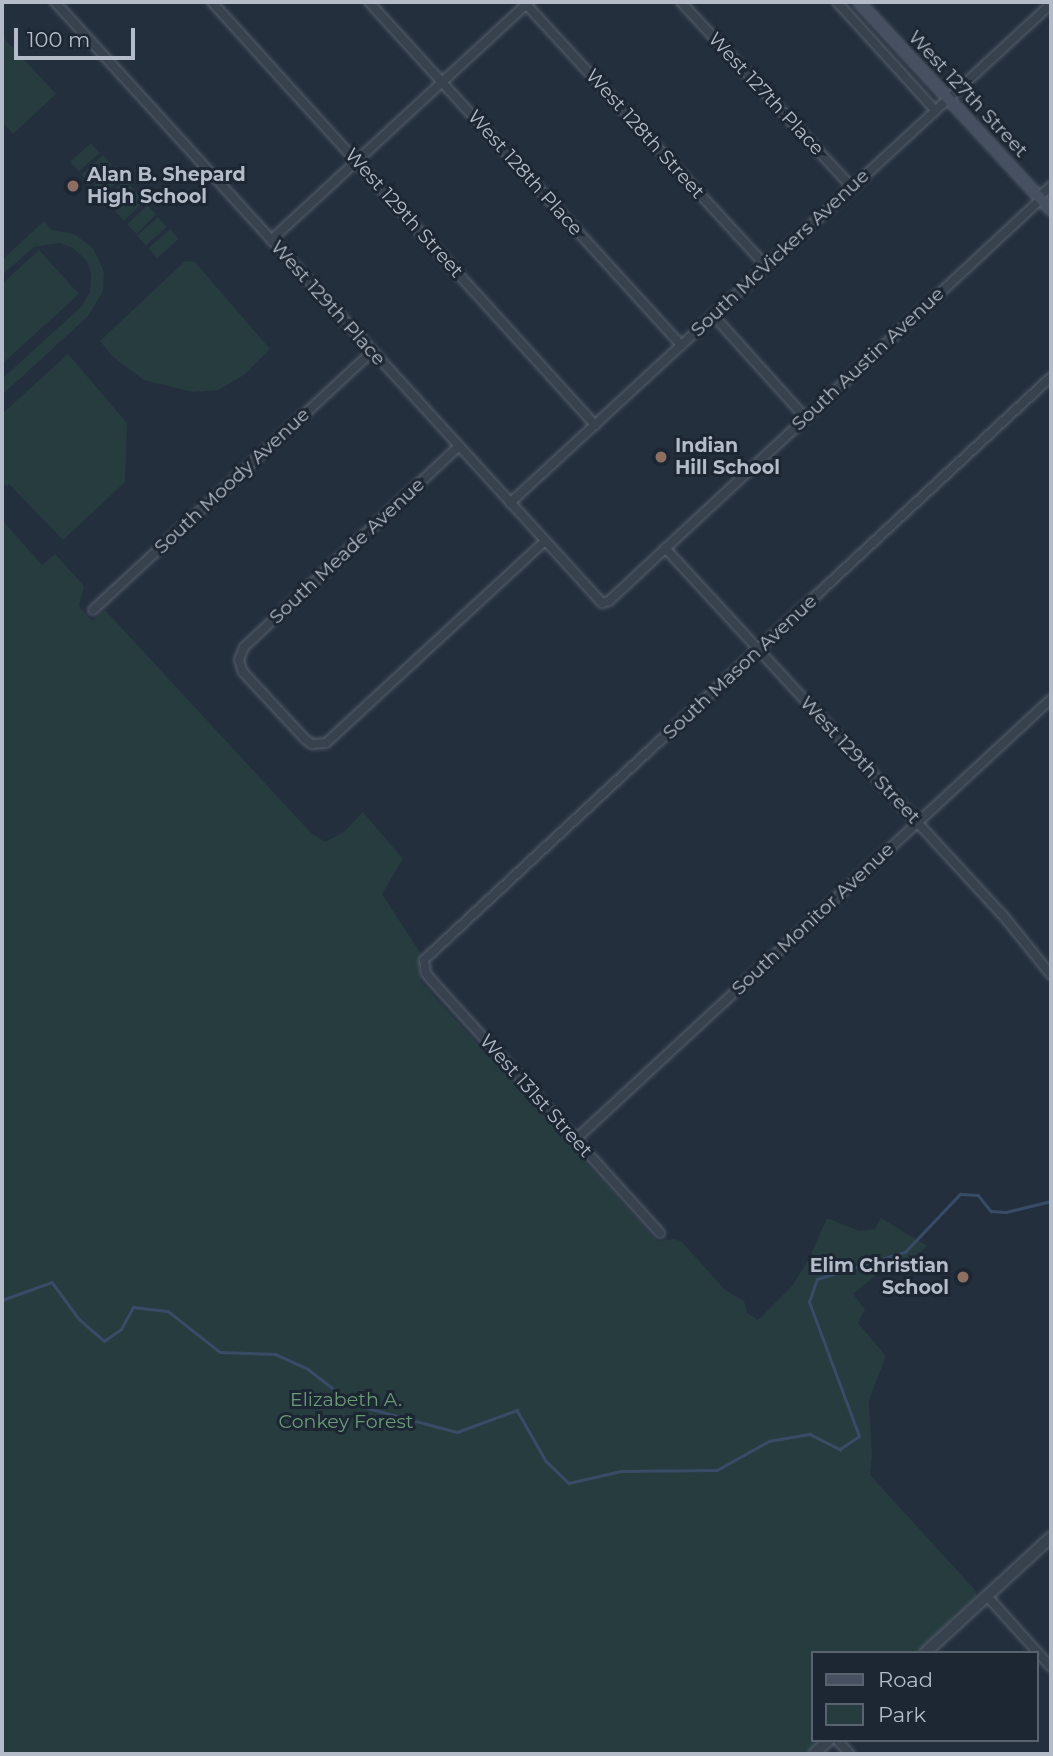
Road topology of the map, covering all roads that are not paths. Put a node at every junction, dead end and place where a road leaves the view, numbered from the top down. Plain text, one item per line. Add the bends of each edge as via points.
1 (55, 2) edge
2 (212, 2) edge
3 (369, 2) edge
4 (681, 2) edge
5 (837, 2) edge
6 (861, 2) edge
7 (527, 3) edge
8 (1051, 4) edge
9 (441, 82) junction
10 (947, 100) junction
11 (935, 110) junction
12 (357, 161) junction
13 (851, 186) junction
14 (1051, 186) edge
15 (1040, 198) junction
16 (1051, 210) edge
17 (271, 240) junction
18 (766, 266) junction
19 (713, 315) junction
20 (681, 345) junction
21 (372, 352) junction
22 (1051, 377) edge
23 (805, 417) junction
24 (595, 425) junction
25 (459, 446) junction
26 (510, 503) junction
27 (544, 542) junction
28 (665, 548) junction
29 (602, 603) joint
30 (93, 610) dead end
31 (759, 649) junction
32 (1051, 699) edge
33 (918, 823) junction
34 (427, 955) joint
35 (1051, 975) edge
36 (576, 1139) junction
37 (660, 1233) dead end
38 (1051, 1537) edge
39 (986, 1596) junction
40 (927, 1651) edge
41 (1036, 1651) edge
42 (1039, 1654) edge
43 (1051, 1667) edge
44 (827, 1742) edge
45 (814, 1754) edge

1 - 17 street, West 129th Place
2 - 12 street, West 129th Street
3 - 9 street, West 128th Place
4 - 13 street, West 127th Place
5 - 11 street
6 - 10 main road, West 127th Street
7 - 9 street
7 - 18 street, West 128th Street
8 - 10 street, South McVickers Avenue
9 - 12 street
9 - 20 street, West 128th Place
10 - 11 street, South McVickers Avenue
10 - 15 main road, West 127th Street
11 - 13 street, South McVickers Avenue
12 - 17 street
12 - 24 street, West 129th Street
13 - 18 street, South McVickers Avenue
14 - 15 street, South Austin Avenue
15 - 16 main road, West 127th Street
15 - 23 street, South Austin Avenue
17 - 21 street, West 129th Place
18 - 19 street, South McVickers Avenue
19 - 20 street, South McVickers Avenue
19 - 23 street
20 - 24 street, South McVickers Avenue
21 - 25 street, West 129th Place
21 - 30 street, South Moody Avenue
22 - 31 street, South Mason Avenue
23 - 28 street, South Austin Avenue
24 - 26 street, South McVickers Avenue
25 - 26 street, West 129th Place
25 - 27 street, South Meade Avenue via 244,648 239,660 243,672 305,739 320,744 331,740
26 - 27 street, West 129th Place
27 - 29 street, West 129th Place
28 - 29 street, South Austin Avenue
28 - 31 street, West 129th Street
31 - 33 street, West 129th Street
31 - 34 street, South Mason Avenue
32 - 33 street, South Monitor Avenue
33 - 35 street, West 129th Street
33 - 36 street, South Monitor Avenue
34 - 36 street, West 131st Street via 424,966 432,981
36 - 37 street, West 131st Street
38 - 39 street
39 - 40 street
39 - 41 street
42 - 43 street
44 - 45 street

